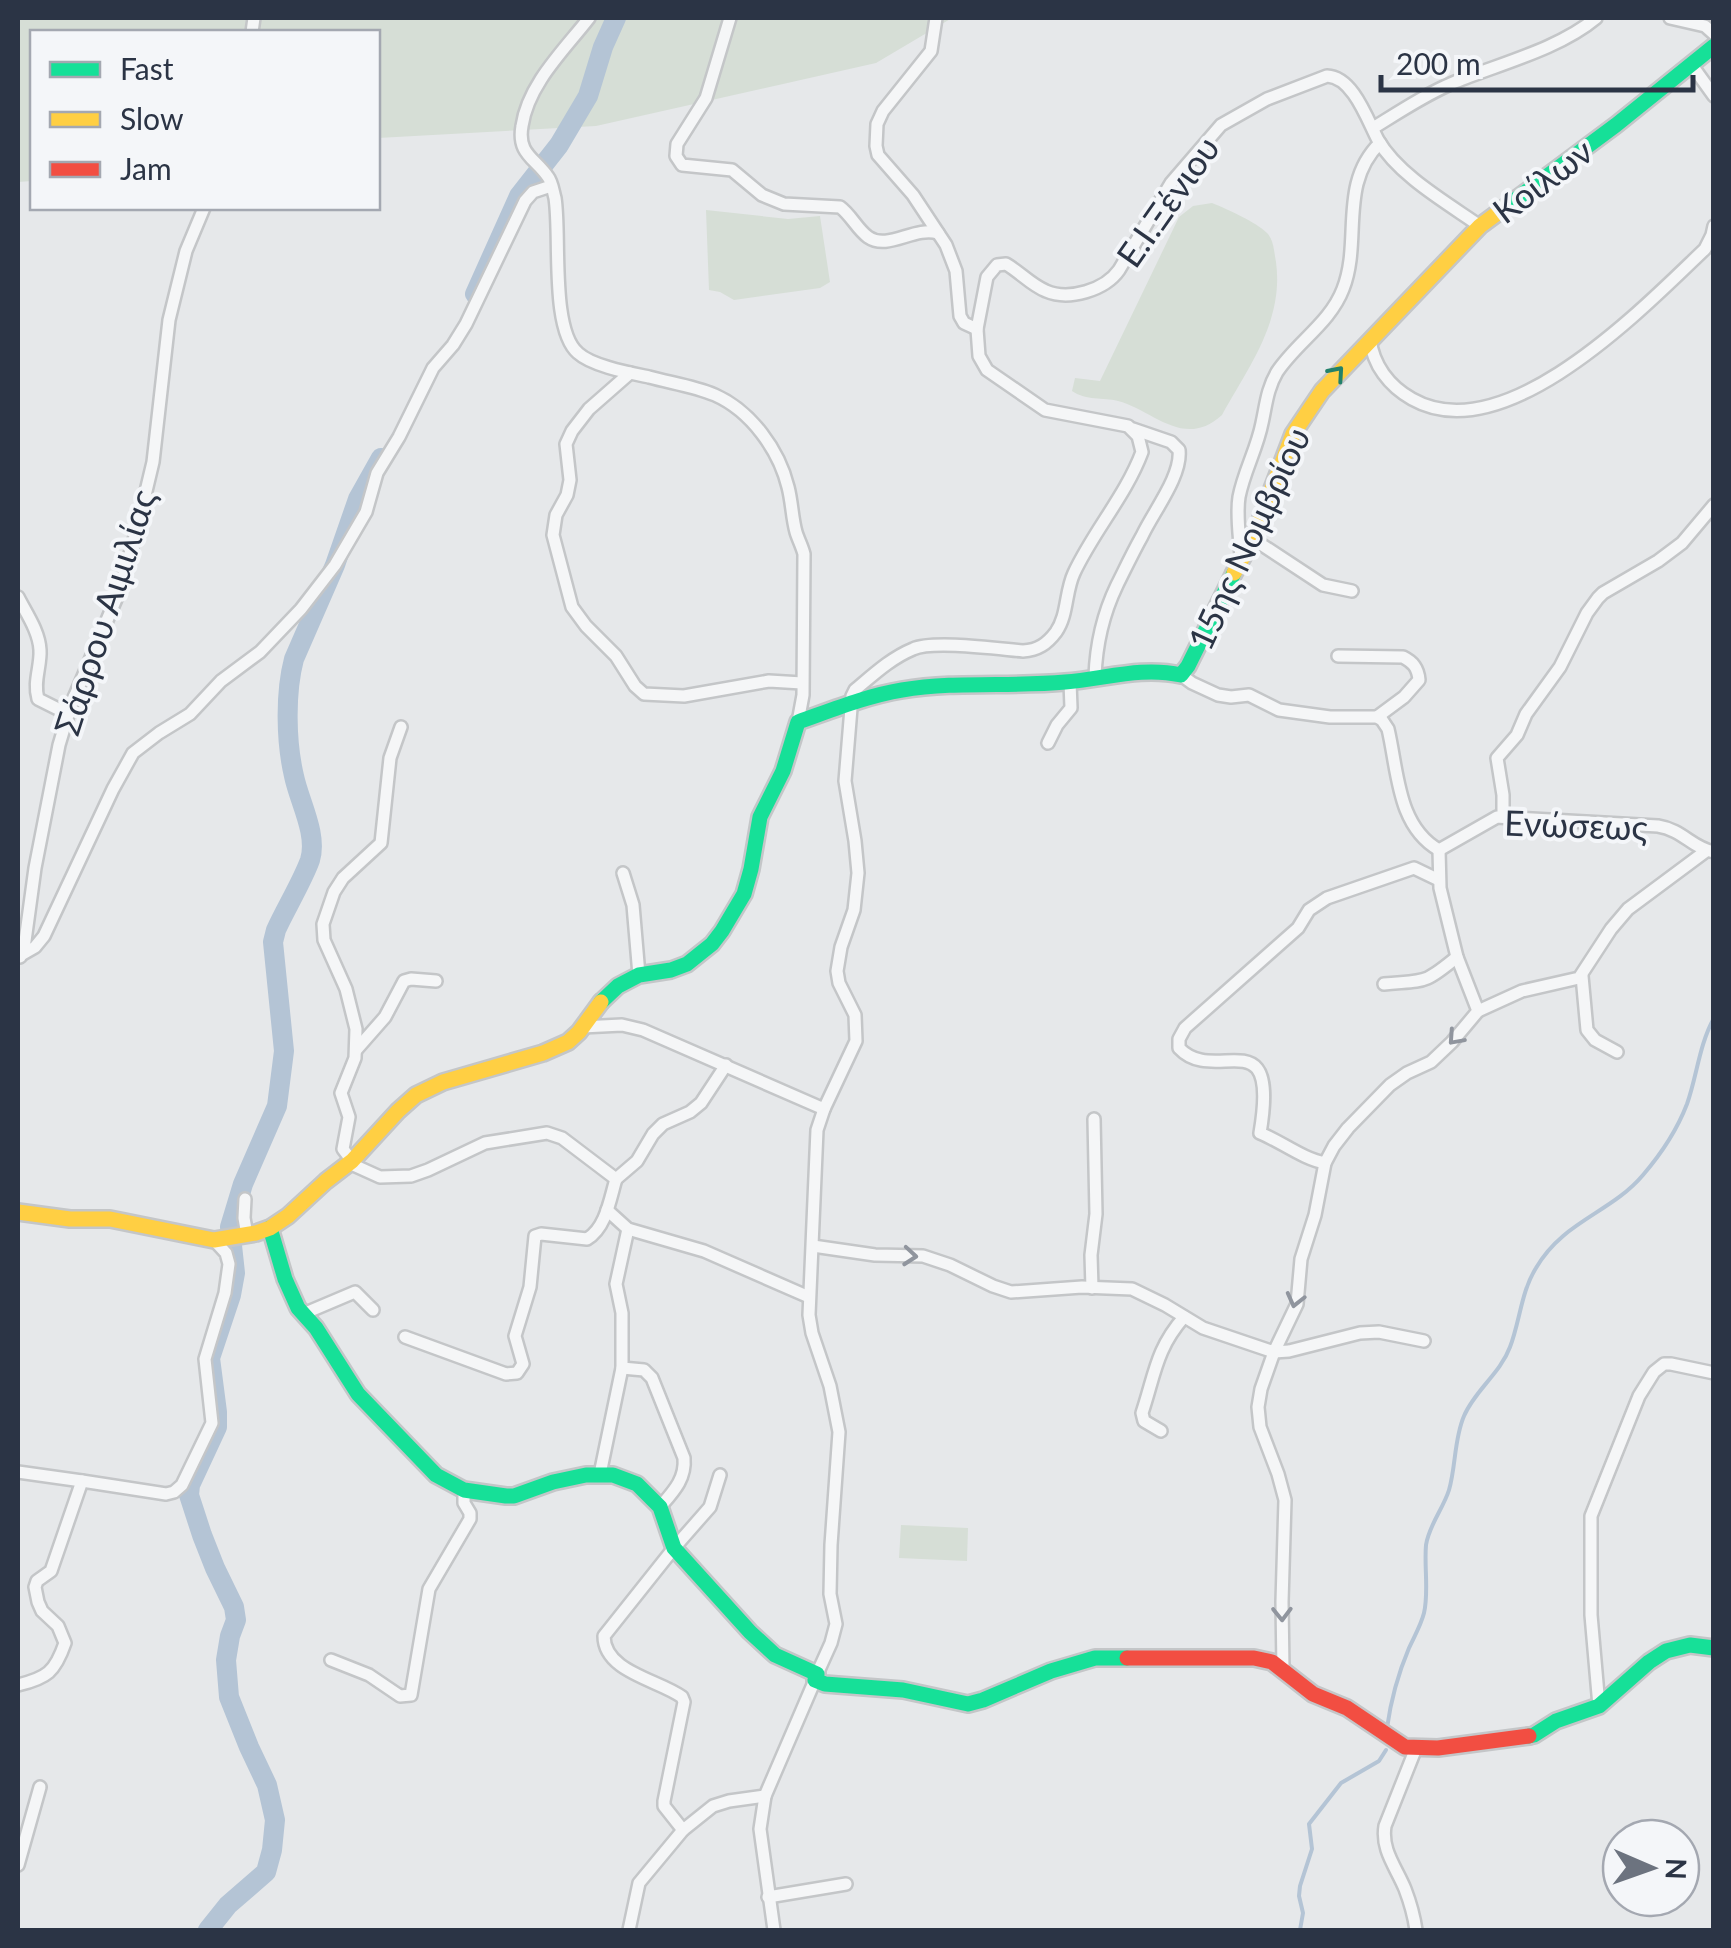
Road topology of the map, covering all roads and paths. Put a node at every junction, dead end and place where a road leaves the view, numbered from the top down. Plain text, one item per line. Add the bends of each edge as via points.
1 (590, 18) edge
2 (730, 18) edge
3 (936, 18) edge
4 (1596, 18) edge
5 (1670, 18) edge
6 (1714, 34) edge
7 (1714, 46) edge
8 (1691, 64) junction
9 (1346, 83) joint
10 (1714, 96) edge
11 (1373, 128) junction
12 (1380, 144) junction
13 (550, 181) junction
14 (203, 210) edge
15 (1480, 226) junction
16 (1714, 226) edge
17 (938, 232) junction
18 (977, 330) junction
19 (1370, 338) junction
20 (630, 373) junction
21 (1134, 429) junction
22 (1714, 505) edge
23 (1253, 539) junction
24 (1241, 558) junction
25 (1352, 591) dead end
26 (18, 597) edge
27 (1338, 656) dead end
28 (1181, 675) junction
29 (1095, 677) junction
30 (1070, 682) junction
31 (802, 684) junction
32 (850, 703) junction
33 (68, 714) junction
34 (1376, 717) junction
35 (798, 722) junction
36 (400, 727) dead end
37 (1048, 743) dead end
38 (1503, 818) junction
39 (1439, 850) junction
40 (1710, 852) edge
41 (622, 874) dead end
42 (1439, 880) junction
43 (20, 951) edge
44 (1457, 957) junction
45 (639, 976) junction
46 (1582, 976) junction
47 (436, 981) dead end
48 (1384, 984) dead end
49 (1478, 1011) junction
50 (582, 1028) junction
51 (356, 1050) junction
52 (1617, 1052) dead end
53 (726, 1065) junction
54 (824, 1109) junction
55 (1094, 1119) dead end
56 (351, 1162) junction
57 (1325, 1163) junction
58 (616, 1180) junction
59 (245, 1199) dead end
60 (607, 1210) junction
61 (18, 1212) edge
62 (270, 1228) junction
63 (628, 1229) junction
64 (230, 1238) junction
65 (813, 1246) junction
66 (1092, 1288) junction
67 (809, 1298) junction
68 (373, 1310) dead end
69 (302, 1314) junction
70 (1184, 1317) junction
71 (405, 1336) dead end
72 (1424, 1342) dead end
73 (1274, 1352) junction
74 (622, 1368) junction
75 (1714, 1373) edge
76 (1161, 1431) dead end
77 (18, 1472) edge
78 (600, 1474) junction
79 (720, 1475) dead end
80 (82, 1481) junction
81 (464, 1490) junction
82 (660, 1507) junction
83 (674, 1548) junction
84 (1714, 1648) edge
85 (331, 1660) dead end
86 (1283, 1670) junction
87 (816, 1677) junction
88 (18, 1685) edge
89 (1599, 1706) junction
90 (1416, 1748) junction
91 (40, 1787) dead end
92 (765, 1796) junction
93 (683, 1830) junction
94 (18, 1865) edge
95 (846, 1884) dead end
96 (768, 1897) junction
97 (628, 1930) edge
98 (774, 1930) edge
99 (1416, 1930) edge

1 - 13 street via 538,84 522,124 529,159
2 - 17 street via 706,98 677,144 682,164 732,170 778,202 840,207 877,241
3 - 17 street via 932,50 893,96 875,138 878,155
4 - 11 street
5 - 6 street
7 - 8 main road, Κοίλων
8 - 10 street
8 - 15 main road, Κοίλων
9 - 11 street, Κοίλων
9 - 18 street, Ε.Ι.Ξένιου via 1320,76 1221,126 1176,177 1103,285 1056,294 997,265 986,277
11 - 12 street, Κοίλων
12 - 15 street, Κοίλων
12 - 24 street via 1359,178 1339,299 1278,370 1267,394 1240,496
13 - 20 street via 568,338 582,356
13 - 43 street via 524,201 466,324 433,368 377,473 364,516 336,565 260,652 133,753 44,936 35,948
14 - 33 street, Σάρρου Αιμιλίας via 169,320 154,462 136,533
15 - 19 main road, 15ης Νομβρίου
16 - 19 street via 1705,248 1627,324 1519,396 1472,408 1427,408 1380,370
17 - 18 street via 956,270 960,316
18 - 21 street via 988,370 1041,408
23 -> 19 main road, 15ης Νομβρίου via 1297,426
20 - 31 street via 722,399 755,425 777,458 804,554
20 - 31 street via 588,409 566,444 570,480 553,535 572,607 644,694 684,696 769,681
21 - 29 street via 1171,442 1180,458 1107,608
21 - 32 street via 1142,447 1137,463 1074,571 1064,617 1046,644 1024,651 916,648 855,690
22 - 38 street via 1682,543 1603,593 1587,613 1560,668 1497,758
23 - 24 main road, 15ης Νομβρίου
23 - 25 street via 1323,586
24 - 28 main road, 15ης Νομβρίου
26 - 33 street via 39,641 38,698
27 - 34 street via 1403,657 1416,667 1414,688
28 - 29 main road via 1142,670
28 - 34 street via 1218,695 1249,695 1279,710
29 - 30 main road
30 - 32 main road via 914,688
30 - 37 street via 1071,708
31 - 35 street
32 - 35 main road
32 - 54 street via 845,781 858,874 837,972 856,1041
33 - 43 street, Σάρρου Αιμιλίας
34 - 39 street via 1388,729 1413,826
35 - 45 main road via 760,818 744,894 730,919 687,964
36 - 51 street via 381,843 343,878 323,924 326,948 351,1003
38 - 39 street, Ενώσεως
38 - 40 street, Ενώσεως via 1673,828
39 - 42 street
40 - 46 street via 1628,909
41 - 45 street
42 - 44 street
42 - 57 street via 1414,868 1327,898 1181,1034 1179,1048 1190,1057 1255,1067 1264,1092 1260,1133
44 - 48 street via 1422,982
44 - 49 street
45 - 50 main road via 600,1002
46 - 49 street
46 - 52 street via 1587,1030
47 - 51 street via 404,981
49 -> 57 street via 1431,1062 1390,1085
50 - 53 street via 631,1026
50 - 56 main road via 556,1048 416,1095
51 - 56 street via 341,1093 349,1117 343,1149
53 - 54 street
53 - 58 street via 702,1103 663,1124
54 - 65 street via 816,1140
55 - 66 street
56 - 58 street via 380,1177 411,1176 484,1143 547,1133
56 - 62 main road
57 -> 73 street via 1297,1304
58 - 60 street
59 - 64 street via 244,1218
60 - 63 street
60 - 71 street via 587,1239 534,1238 530,1287 515,1336 523,1364 518,1374
61 - 64 main road
62 - 64 main road
62 - 69 main road
63 - 67 street via 704,1252
63 - 74 street via 615,1291
64 - 80 street via 225,1294 205,1359 213,1416 185,1480 166,1494
65 -> 66 street via 923,1256 1012,1292
65 - 67 street
66 - 70 street via 1138,1291
67 - 87 street via 839,1432 830,1594 836,1624
68 - 69 street via 355,1292
69 - 81 main road via 358,1394 431,1471
70 - 73 street
70 - 76 street via 1158,1354 1142,1413 1144,1422
72 - 73 street via 1360,1333
73 -> 86 street via 1258,1416 1284,1500
74 - 78 street
74 - 82 street via 644,1370 652,1378 684,1458 682,1479
75 - 89 street via 1671,1364 1649,1377 1591,1516
77 - 80 street
78 - 81 main road via 514,1496
78 - 82 main road via 638,1484
79 - 83 street via 710,1508
80 - 88 street via 51,1571 36,1587 42,1611 65,1643 49,1673
81 - 85 street via 470,1518 430,1589 410,1694 400,1696
82 - 83 main road
83 - 87 main road via 770,1650
83 - 93 street via 603,1641 622,1666 682,1697 664,1806
84 - 89 main road via 1695,1644 1666,1651
86 - 87 main road via 1254,1658 1094,1658 968,1704 908,1690 832,1686
86 - 90 main road via 1312,1694
87 - 92 street
89 - 90 main road via 1526,1737
90 - 99 street via 1383,1836
91 - 94 street
92 - 93 street via 712,1806
92 - 96 street via 760,1829
93 - 97 street via 641,1878
95 - 96 street
96 - 98 street

